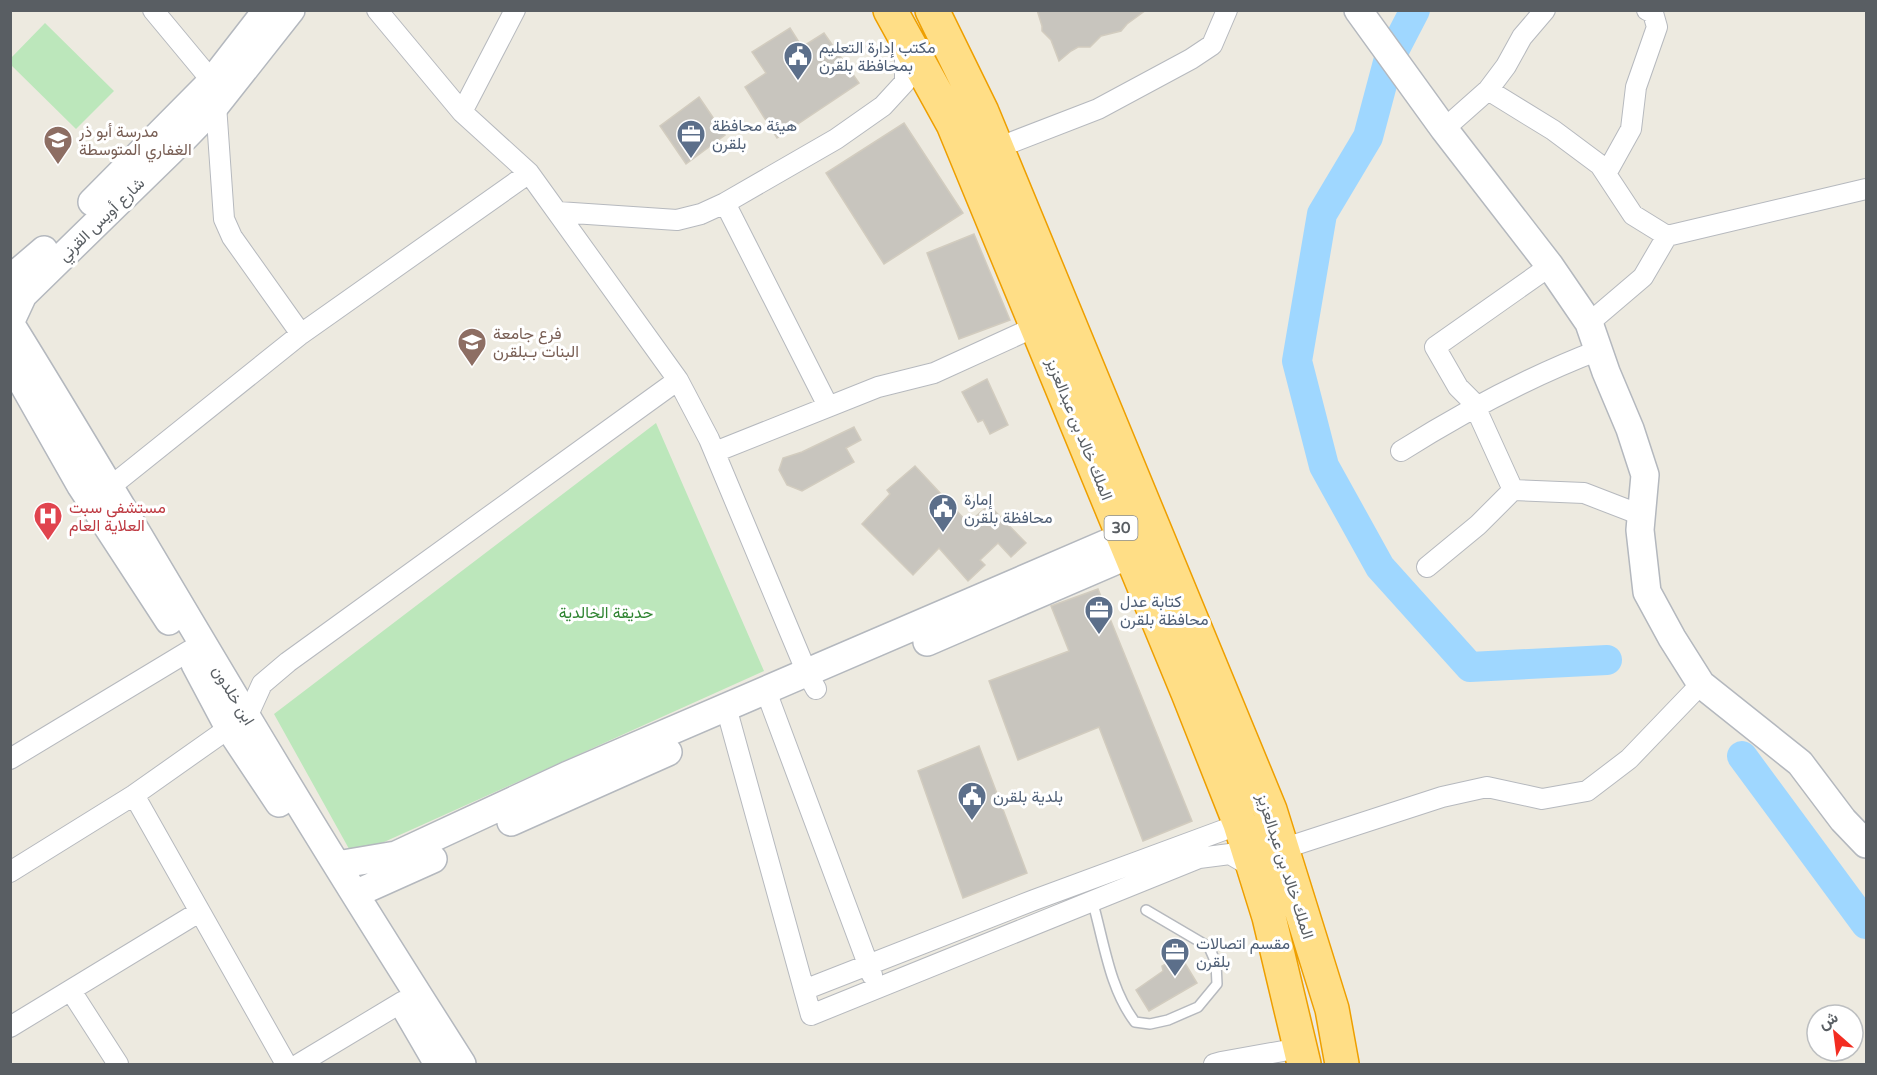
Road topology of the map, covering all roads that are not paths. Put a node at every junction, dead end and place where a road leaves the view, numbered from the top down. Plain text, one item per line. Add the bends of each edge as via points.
1 (153, 10) edge
2 (267, 10) edge
3 (291, 10) edge
4 (377, 10) edge
5 (515, 10) edge
6 (932, 10) edge
7 (1227, 10) edge
8 (1358, 10) edge
9 (1545, 10) edge
10 (1647, 10) edge
11 (898, 23) edge
12 (1488, 90) junction
13 (214, 93) junction
14 (462, 112) junction
15 (1444, 129) junction
16 (997, 148) junction
17 (529, 173) junction
18 (1606, 174) junction
19 (1866, 189) edge
20 (725, 203) junction
21 (558, 212) junction
22 (1667, 236) junction
23 (1550, 266) junction
24 (10, 279) edge
25 (10, 323) edge
26 (1589, 323) junction
27 (1037, 326) junction
28 (301, 334) junction
29 (1599, 350) junction
30 (10, 361) edge
31 (678, 380) junction
32 (828, 406) junction
33 (1476, 409) junction
34 (1401, 451) dead end
35 (715, 452) junction
36 (110, 487) junction
37 (1513, 490) junction
38 (1641, 515) junction
39 (1128, 545) junction
40 (1427, 567) dead end
41 (189, 651) junction
42 (811, 681) junction
43 (1701, 684) junction
44 (769, 699) junction
45 (729, 716) junction
46 (238, 722) junction
47 (10, 759) edge
48 (134, 795) junction
49 (1240, 824) junction
50 (1866, 844) edge
51 (1282, 849) junction
52 (337, 865) junction
53 (1254, 868) junction
54 (10, 872) edge
55 (355, 894) junction
56 (1092, 900) junction
57 (1146, 910) dead end
58 (200, 912) junction
59 (868, 965) junction
60 (877, 988) junction
61 (804, 990) junction
62 (71, 991) junction
63 (402, 1002) junction
64 (10, 1027) edge
65 (1302, 1056) edge
66 (118, 1065) edge
67 (285, 1065) edge
68 (299, 1065) edge
69 (438, 1065) edge
70 (462, 1065) edge
71 (1214, 1065) edge
72 (1342, 1065) edge

1 - 13 street
2 - 13 street, شارع أويس القرني
3 - 13 street, شارع أويس القرني
4 - 14 street
5 - 14 street
6 - 16 highway, الملك خالد بن عبدالعزيز / 30
7 - 16 street via 1212,45 1191,59 1098,109
8 - 15 street
9 - 12 street via 1522,37
10 - 18 street via 1653,14 1657,27 1636,87 1631,129
11 - 20 street via 905,82 883,106 836,139
11 - 27 highway, الملك خالد بن عبدالعزيز / 30 via 953,124
12 - 15 street
12 - 18 street via 1553,130 1600,165
13 - 24 street, شارع أويس القرني
13 - 25 street, شارع أويس القرني via 184,138 22,295
13 - 28 street via 224,219 232,237
14 - 17 street
15 - 23 street
16 - 51 highway, الملك خالد بن عبدالعزيز / 30 via 1270,810
17 - 21 street
17 - 28 street
18 - 22 street via 1633,215
19 - 22 street
20 - 21 street via 677,220
20 - 32 street
21 - 31 street
22 - 26 street via 1643,277
23 - 26 street
23 - 33 street via 1435,347
25 - 36 street, ابن خلدون
26 - 29 street
27 - 32 street via 934,373 878,387
27 - 39 highway, الملك خالد بن عبدالعزيز / 30
28 - 36 street
29 - 33 street
29 - 38 street via 1645,475
30 - 41 street, ابن خلدون via 81,486
31 - 35 street
31 - 46 street via 288,662 262,684
32 - 35 street
33 - 34 street
33 - 37 street
35 - 42 street
36 - 46 street, ابن خلدون
37 - 38 street via 1584,493
37 - 40 street
38 - 43 street via 1647,592
39 - 42 street
39 - 49 highway, الملك خالد بن عبدالعزيز / 30
41 - 46 street, ابن خلدون
41 - 47 street
42 - 44 street
43 - 50 street via 1800,763
43 - 51 street via 1629,759 1587,791 1542,799 1487,787 1442,797
44 - 45 street
44 - 59 street
45 - 52 street via 566,776 396,855
45 - 55 street
45 - 61 street
46 - 48 street
46 - 52 street, ابن خلدون
46 - 63 street, ابن خلدون
48 - 54 street
48 - 58 street
49 - 53 highway, الملك خالد بن عبدالعزيز / 30
49 - 59 street
51 - 72 highway, الملك خالد بن عبدالعزيز / 30 via 1332,1009
52 - 55 street, ابن خلدون
53 - 56 street via 1230,854 1199,858
53 - 65 highway, الملك خالد بن عبدالعزيز / 30
55 - 70 street, ابن خلدون
56 - 57 lane via 1116,988 1127,1012 1135,1023 1150,1024 1198,1007 1217,984 1216,963 1209,947
56 - 60 street
58 - 62 street
58 - 67 street
59 - 60 street
59 - 61 street
60 - 61 street via 811,1015
62 - 64 street
62 - 66 street
63 - 68 street
63 - 69 street, ابن خلدون
65 - 71 street

